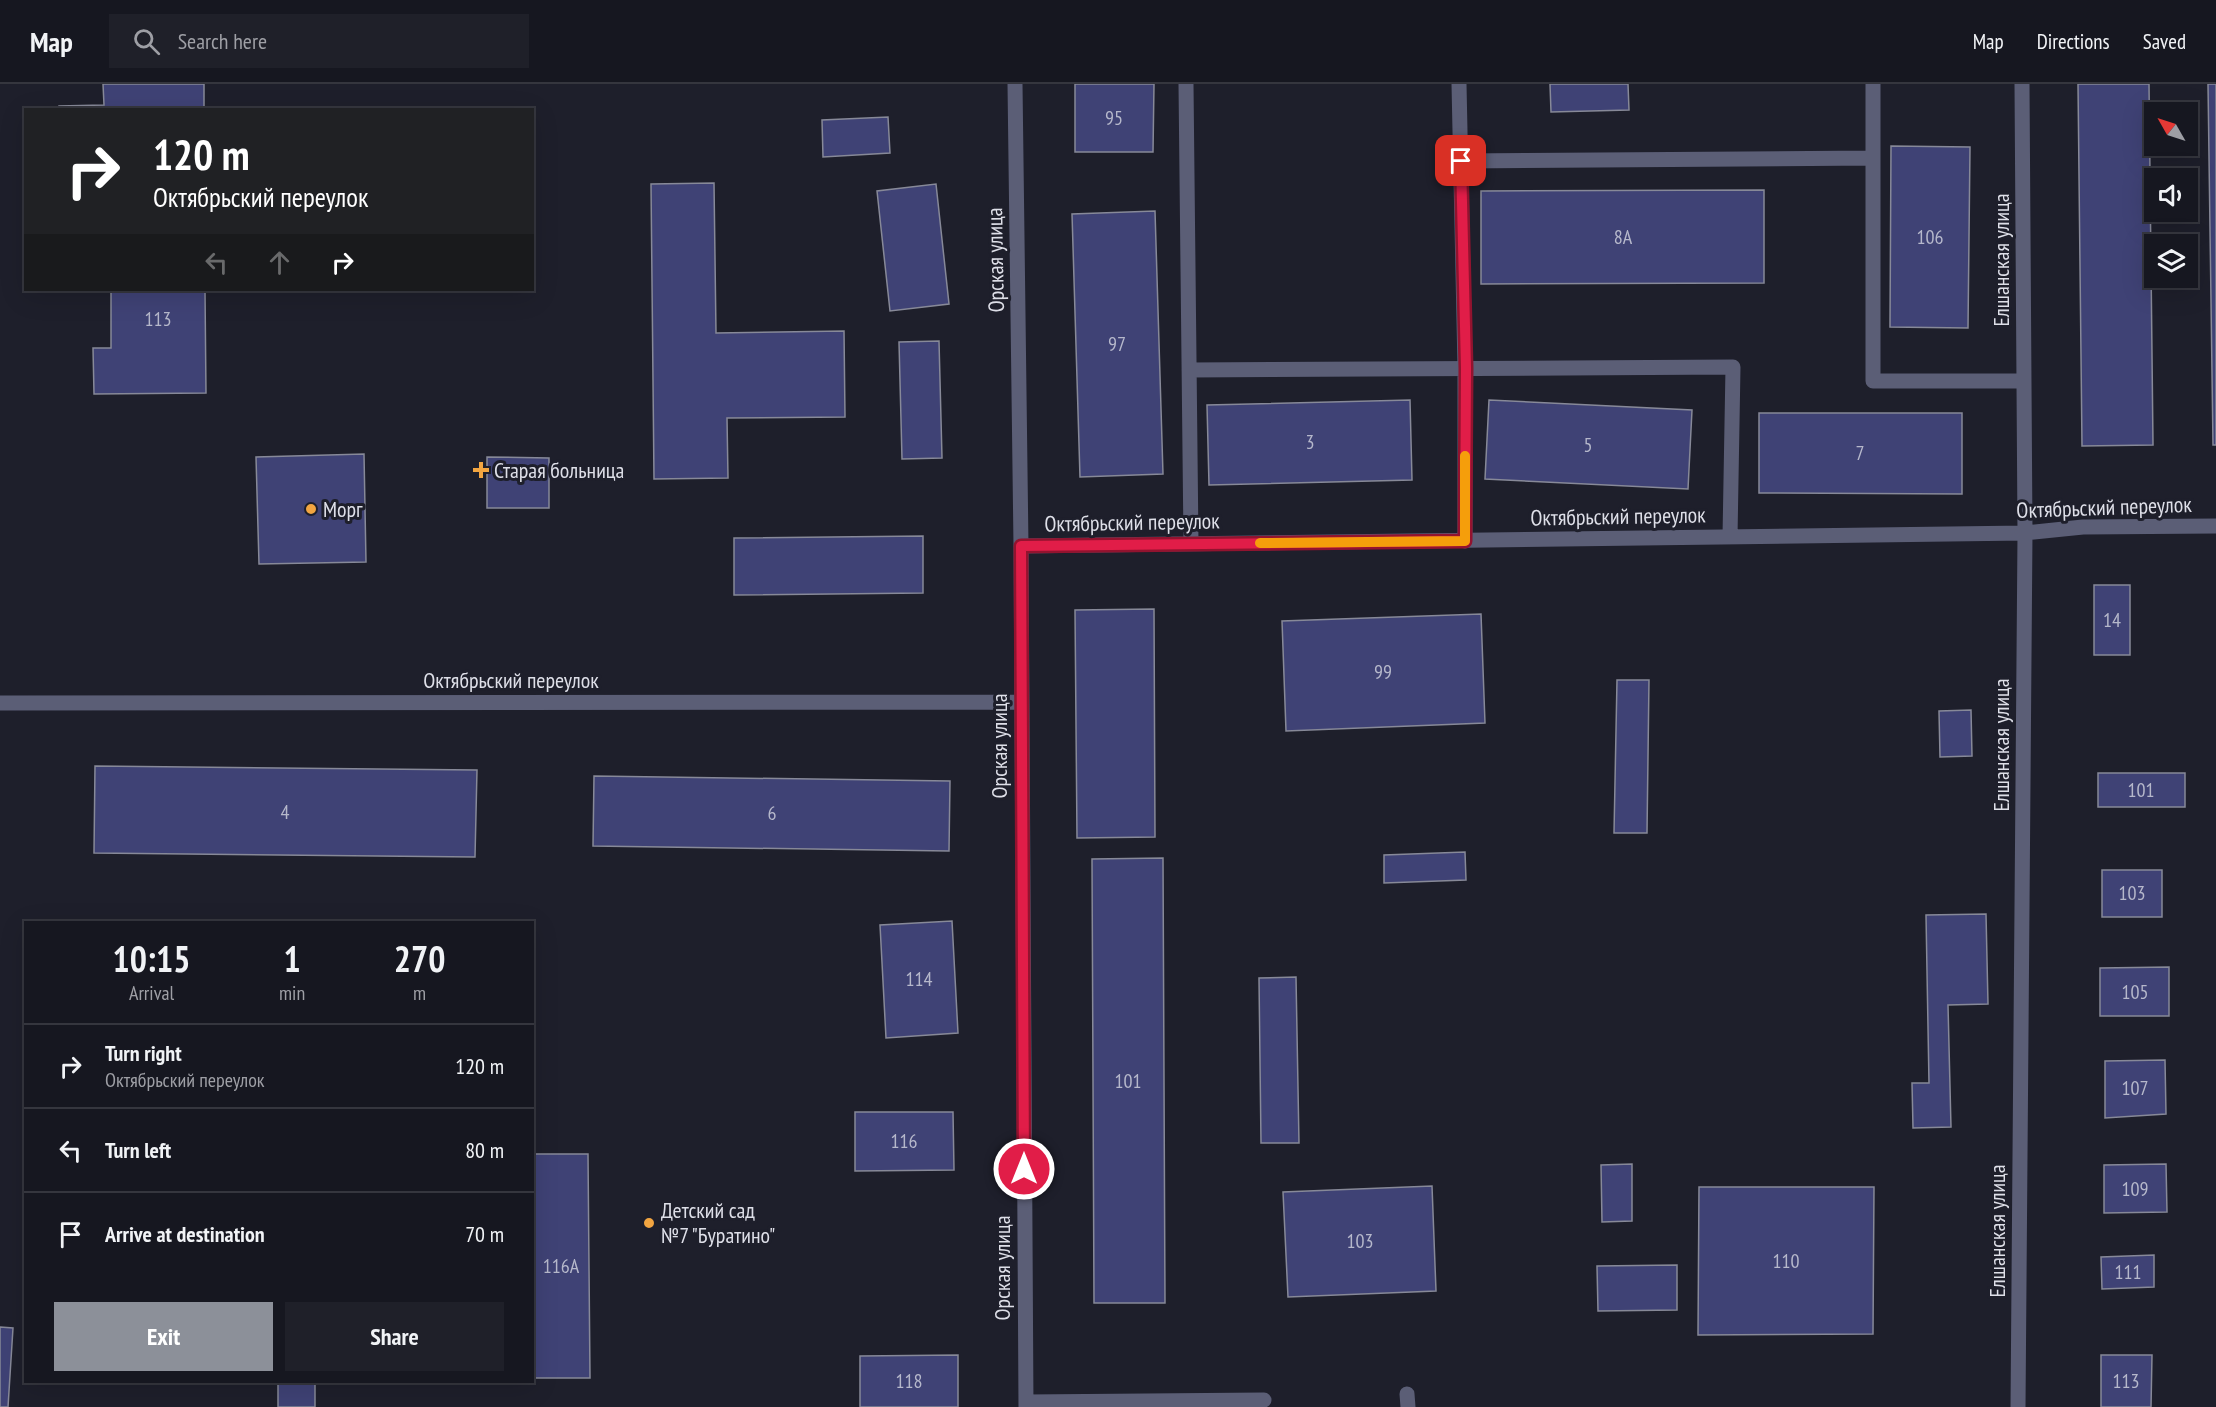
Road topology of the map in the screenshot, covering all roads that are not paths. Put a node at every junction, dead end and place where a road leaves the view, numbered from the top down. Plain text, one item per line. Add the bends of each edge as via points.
1 (1015, 84) edge
2 (1185, 84) edge
3 (1459, 84) edge
4 (1874, 84) edge
5 (2022, 84) edge
6 (1873, 158) junction
7 (1461, 161) junction
8 (1466, 368) junction
9 (1189, 370) junction
10 (2024, 381) junction
11 (2216, 526) edge
12 (2025, 533) junction
13 (1730, 537) junction
14 (1465, 541) junction
15 (1191, 544) junction
16 (1021, 546) junction
17 (1021, 702) junction
18 (0, 703) edge
19 (1264, 1400) dead end
20 (1026, 1405) edge
21 (2018, 1407) edge

1 - 16 street, Орская улица
2 - 9 street
3 - 7 street
4 - 6 street
5 - 10 street, Елшанская улица
6 - 7 street
6 - 10 street via 1874,381
7 - 8 street
8 - 9 street
8 - 13 street via 1733,367
8 - 14 street
9 - 15 street
10 - 12 street, Елшанская улица
11 - 12 street, Октябрьский переулок via 2083,527
12 - 13 street, Октябрьский переулок
12 - 21 street, Елшанская улица
13 - 14 street, Октябрьский переулок
14 - 15 street, Октябрьский переулок
15 - 16 street, Октябрьский переулок
16 - 17 street, Орская улица
17 - 18 street, Октябрьский переулок
17 - 20 street, Орская улица
19 - 20 street

